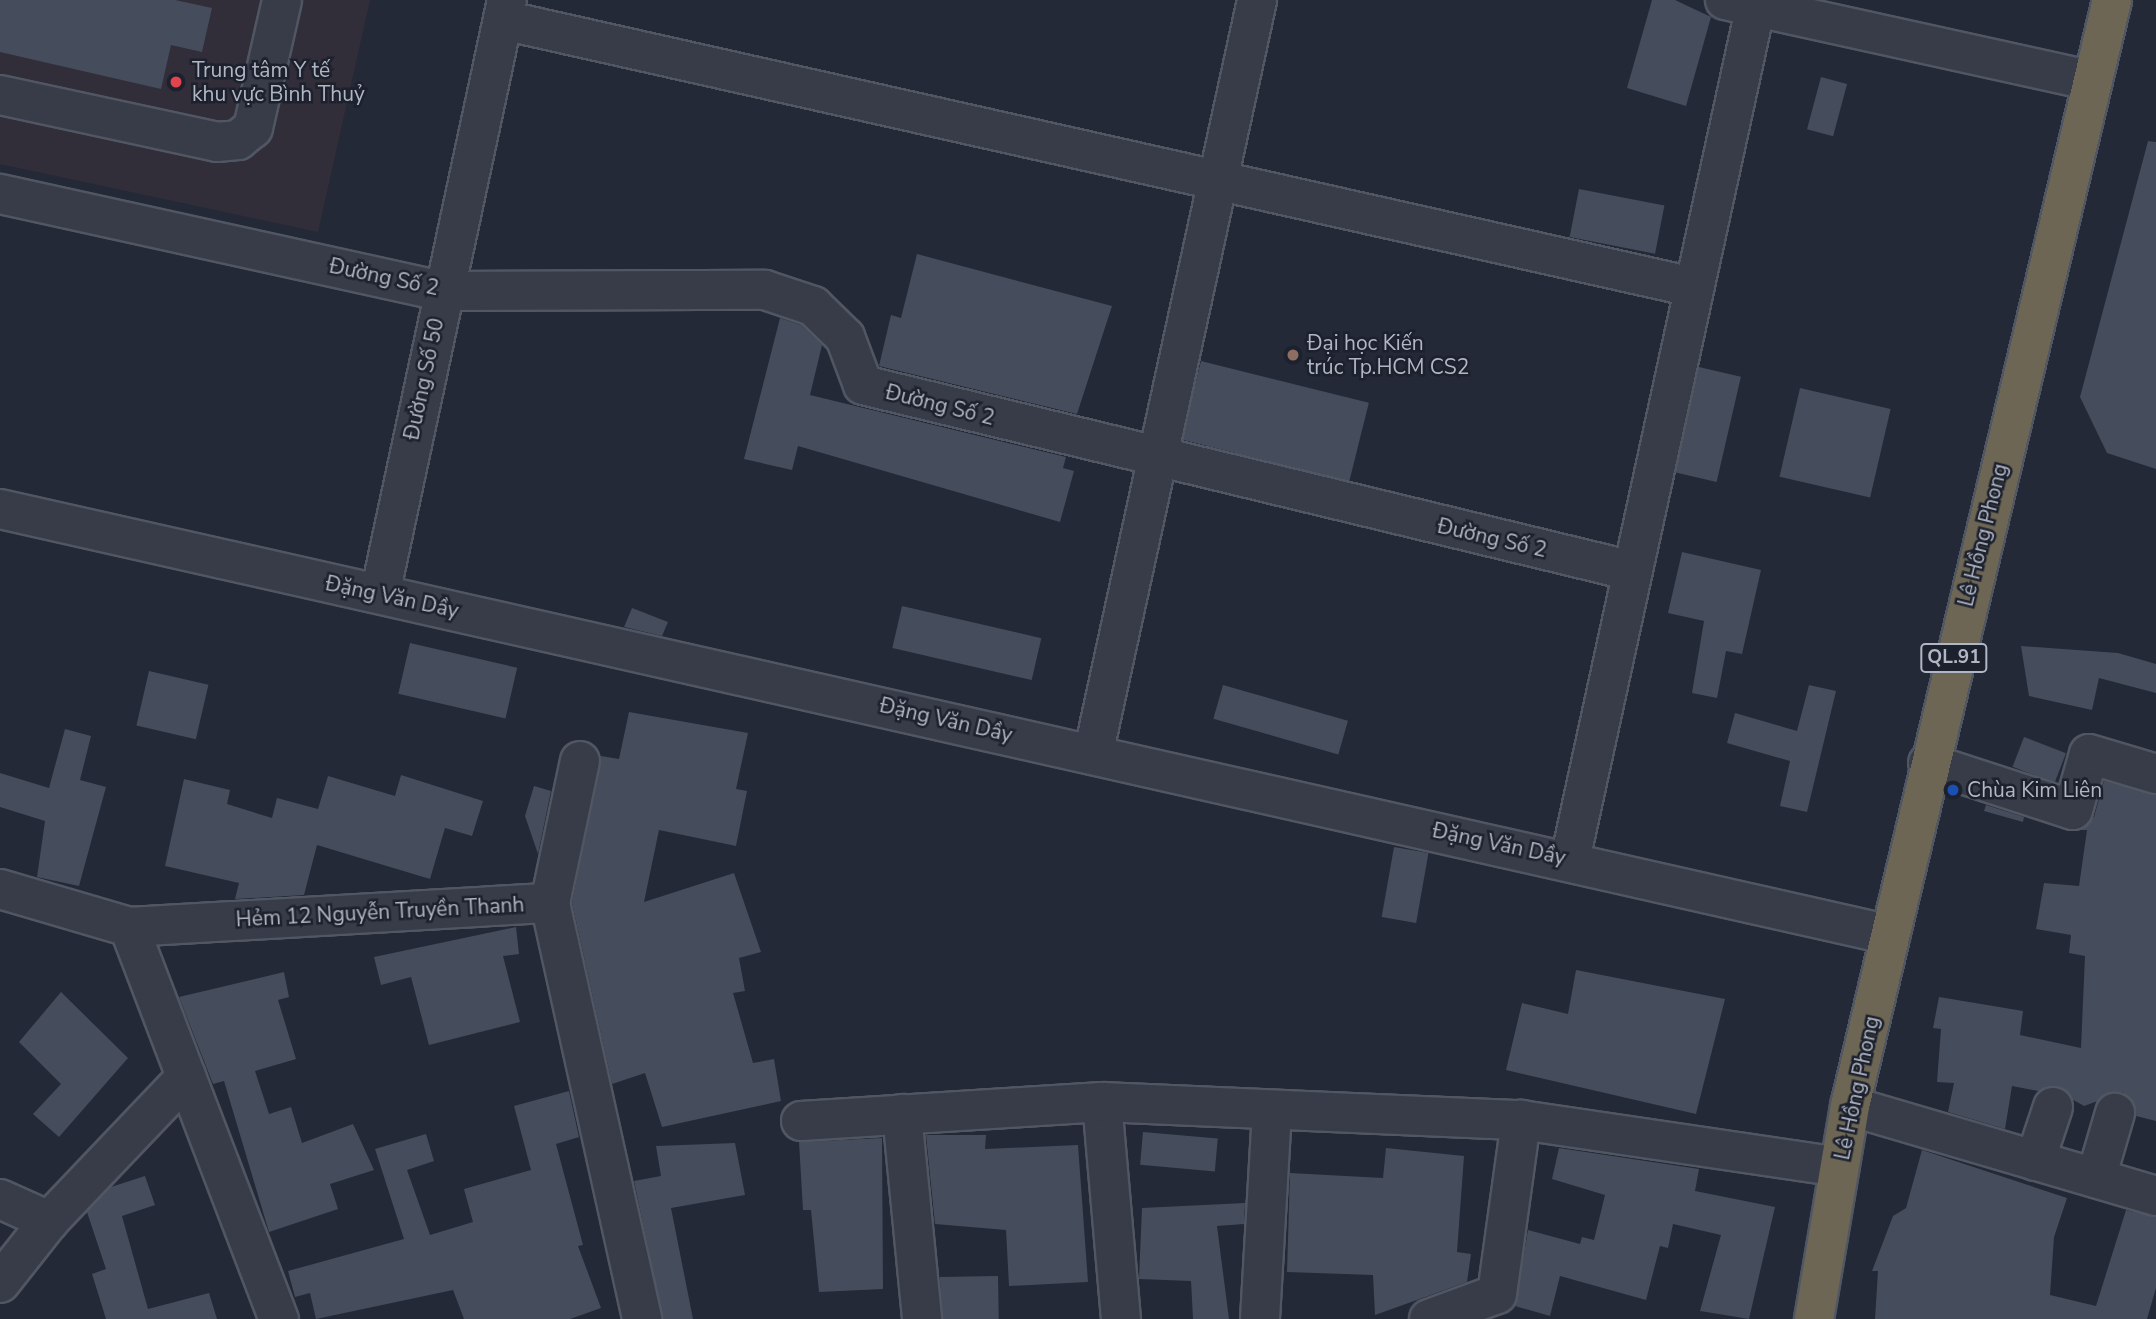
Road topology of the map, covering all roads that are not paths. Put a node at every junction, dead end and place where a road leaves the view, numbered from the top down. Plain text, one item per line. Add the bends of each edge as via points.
1 (282, 0) edge
2 (1257, 0) edge
3 (2112, 0) edge
4 (1746, 2) edge
5 (505, 10) edge
6 (2092, 81) junction
7 (0, 95) edge
8 (1217, 180) junction
9 (0, 194) edge
10 (1693, 287) junction
11 (442, 291) junction
12 (1157, 459) junction
13 (0, 509) edge
14 (1628, 570) junction
15 (380, 594) junction
16 (1093, 755) junction
17 (580, 761) dead end
18 (1928, 763) junction
19 (2156, 774) edge
20 (1570, 860) junction
21 (0, 889) edge
22 (550, 902) junction
23 (129, 927) junction
24 (1891, 935) junction
25 (186, 1077) junction
26 (1102, 1102) junction
27 (1850, 1106) junction
28 (2053, 1107) dead end
29 (1272, 1111) junction
30 (2115, 1113) dead end
31 (902, 1114) junction
32 (1521, 1120) junction
33 (801, 1121) dead end
34 (2035, 1161) junction
35 (1840, 1167) junction
36 (2096, 1178) junction
37 (2156, 1196) edge
38 (0, 1199) edge
39 (49, 1221) junction
40 (0, 1283) edge
41 (279, 1319) edge
42 (642, 1319) edge
43 (922, 1319) edge
44 (1121, 1319) edge
45 (1259, 1319) edge
46 (1429, 1319) edge
47 (1814, 1319) edge

1 - 7 street via 253,128 238,140 217,142
2 - 8 street
3 - 6 highway, Lê Hồng Phong / QL.91
4 - 6 street
4 - 10 street
5 - 8 street
5 - 11 street, Đường Số 50
6 - 18 highway, Lê Hồng Phong / QL.91
8 - 10 street
8 - 12 street
9 - 11 street, Đường Số 2
10 - 14 street
11 - 12 street, Đường Số 2 via 765,290 813,306 845,337 863,385
11 - 15 street, Đường Số 50
12 - 14 street, Đường Số 2
12 - 16 street
13 - 15 street, Đặng Văn Dầy
14 - 20 street
15 - 16 street, Đặng Văn Dầy
16 - 20 street, Đặng Văn Dầy
17 - 22 street
18 - 19 street via 2073,810 2089,754
18 - 24 highway, Lê Hồng Phong / QL.91
20 - 24 street, Đặng Văn Dầy
21 - 23 street, Hẻm 12 Nguyễn Truyền Thanh
22 - 23 street, Hẻm 12 Nguyễn Truyền Thanh
22 - 42 street, Hẻm 12 Nguyễn Truyền Thanh
23 - 25 street
24 - 27 highway, Lê Hồng Phong / QL.91
25 - 39 street
25 - 41 street
26 - 29 street
26 - 31 street
26 - 44 street
27 - 34 street
27 - 35 highway, Lê Hồng Phong / QL.91
28 - 34 street
29 - 32 street
29 - 45 street
30 - 36 street
31 - 33 street
31 - 43 street
32 - 35 street
32 - 46 street via 1497,1294
34 - 36 street
35 - 47 highway, Lê Hồng Phong / QL.91
36 - 37 street
38 - 39 street
39 - 40 street

